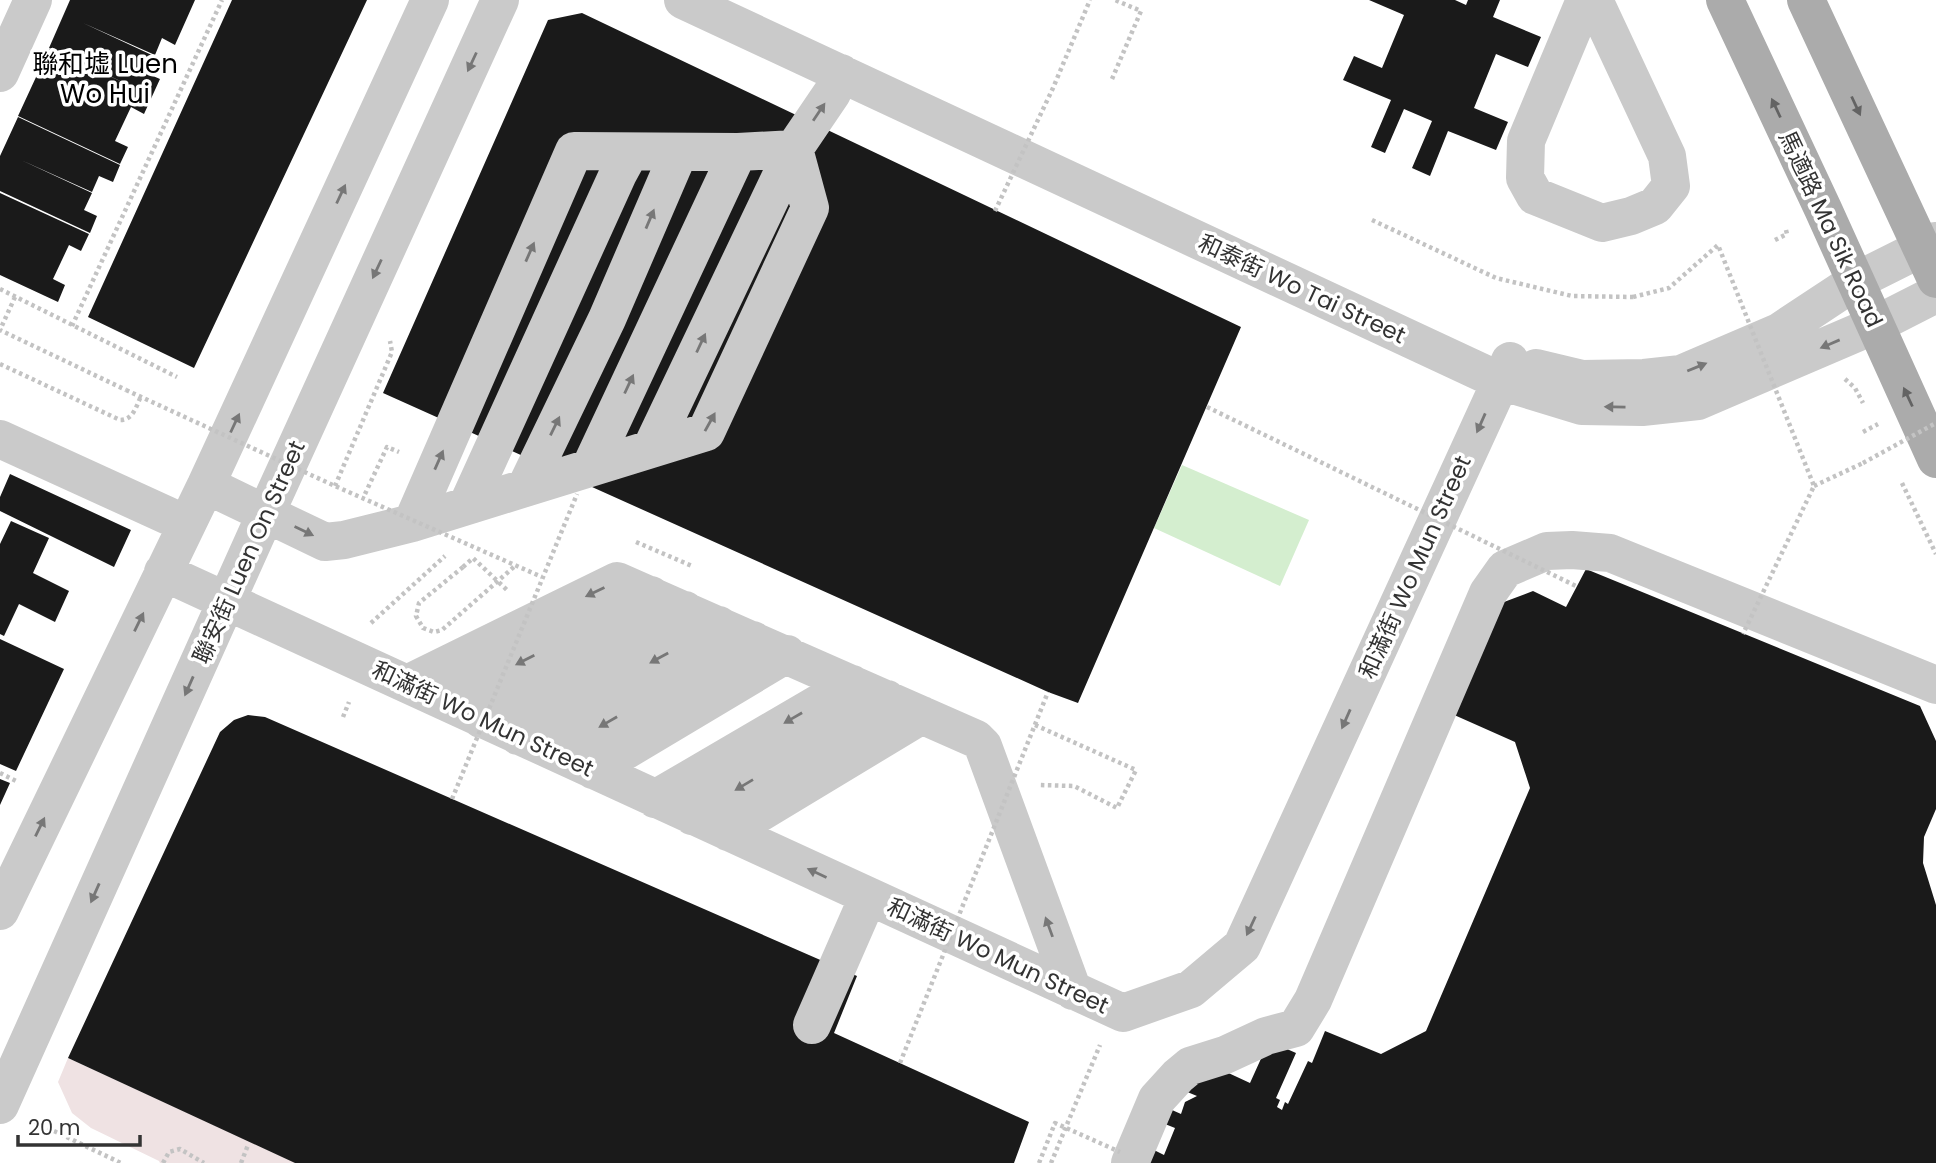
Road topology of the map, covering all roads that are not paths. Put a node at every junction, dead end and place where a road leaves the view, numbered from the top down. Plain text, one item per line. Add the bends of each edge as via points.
1 (33, 0) edge
2 (430, 0) edge
3 (500, 0) edge
4 (683, 0) edge
5 (733, 0) edge
6 (1585, 0) edge
7 (1594, 0) edge
8 (1725, 0) edge
9 (1806, 0) edge
10 (0, 73) edge
11 (841, 74) junction
12 (794, 149) junction
13 (630, 152) junction
14 (679, 152) junction
15 (738, 152) junction
16 (1931, 256) edge
17 (1856, 281) junction
18 (1936, 294) edge
19 (1875, 325) junction
20 (1505, 371) junction
21 (0, 439) edge
22 (1936, 459) edge
23 (583, 481) junction
24 (206, 485) junction
25 (526, 487) junction
26 (467, 506) junction
27 (266, 513) junction
28 (412, 523) junction
29 (186, 524) junction
30 (163, 572) junction
31 (227, 601) junction
32 (719, 625) junction
33 (407, 684) junction
34 (852, 684) junction
35 (1936, 685) edge
36 (887, 699) junction
37 (444, 701) junction
38 (922, 715) junction
39 (481, 719) junction
40 (518, 736) junction
41 (556, 752) junction
42 (593, 770) junction
43 (655, 799) junction
44 (692, 816) junction
45 (728, 832) junction
46 (868, 897) junction
47 (0, 911) edge
48 (1073, 991) junction
49 (812, 1024) dead end
50 (0, 1105) edge
51 (1125, 1157) edge

1 - 10 street
24 -> 2 street
3 -> 27 street, 聯安街 Luen On Street
4 - 11 street, 和泰街 Wo Tai Street
5 - 20 street, 和泰街 Wo Tai Street via 1438,330
6 - 7 street via 1525,141 1525,178 1535,196 1602,223 1655,206 1671,186 1667,156
17 -> 8 main road, 馬適路 Ma Sik Road
9 -> 16 main road
12 -> 11 street
11 - 20 street, 和泰街 Wo Tai Street
12 - 15 street
23 -> 12 street via 651,449
13 - 14 street
13 - 26 street
28 -> 13 street via 574,151
14 - 15 street
25 -> 14 street via 607,319
23 -> 15 street
16 - 17 street, 和泰街 Wo Tai Street
17 - 19 main road, 馬適路 Ma Sik Road
20 -> 17 street, 和泰街 Wo Tai Street via 1582,379 1681,374 1779,332
18 - 19 street, 和泰街 Wo Tai Street
19 -> 20 street, 和泰街 Wo Tai Street via 1698,401 1642,407 1582,406
22 -> 19 main road, 馬適路 Ma Sik Road
20 -> 48 street, 和滿街 Wo Mun Street via 1242,946 1191,989 1123,1013
21 - 29 street
23 - 25 street
24 - 27 street
24 - 29 street
25 - 26 street
26 - 28 street
27 -> 28 street via 326,542
27 - 31 street, 聯安街 Luen On Street
29 - 30 street
30 - 31 street, 和滿街 Wo Mun Street
47 -> 30 street
31 - 33 street, 和滿街 Wo Mun Street
31 -> 50 street, 聯安街 Luen On Street
32 -> 33 street via 617,581
32 - 34 street
32 -> 37 street
32 - 39 street
32 -> 40 street
32 -> 41 street
32 - 42 street
33 - 37 street, 和滿街 Wo Mun Street
34 - 36 street
34 -> 43 street
35 - 51 street via 1610,553 1547,551 1505,569 1488,593 1313,1000 1296,1028 1190,1066 1157,1099
36 - 38 street
36 -> 44 street
37 - 39 street, 和滿街 Wo Mun Street
38 - 45 street
48 -> 38 street via 982,746
39 - 40 street, 和滿街 Wo Mun Street
40 - 41 street, 和滿街 Wo Mun Street
41 - 42 street, 和滿街 Wo Mun Street
42 - 43 street, 和滿街 Wo Mun Street
43 - 44 street, 和滿街 Wo Mun Street
44 - 45 street, 和滿街 Wo Mun Street
46 -> 45 street, 和滿街 Wo Mun Street
46 - 48 street, 和滿街 Wo Mun Street
46 - 49 street

